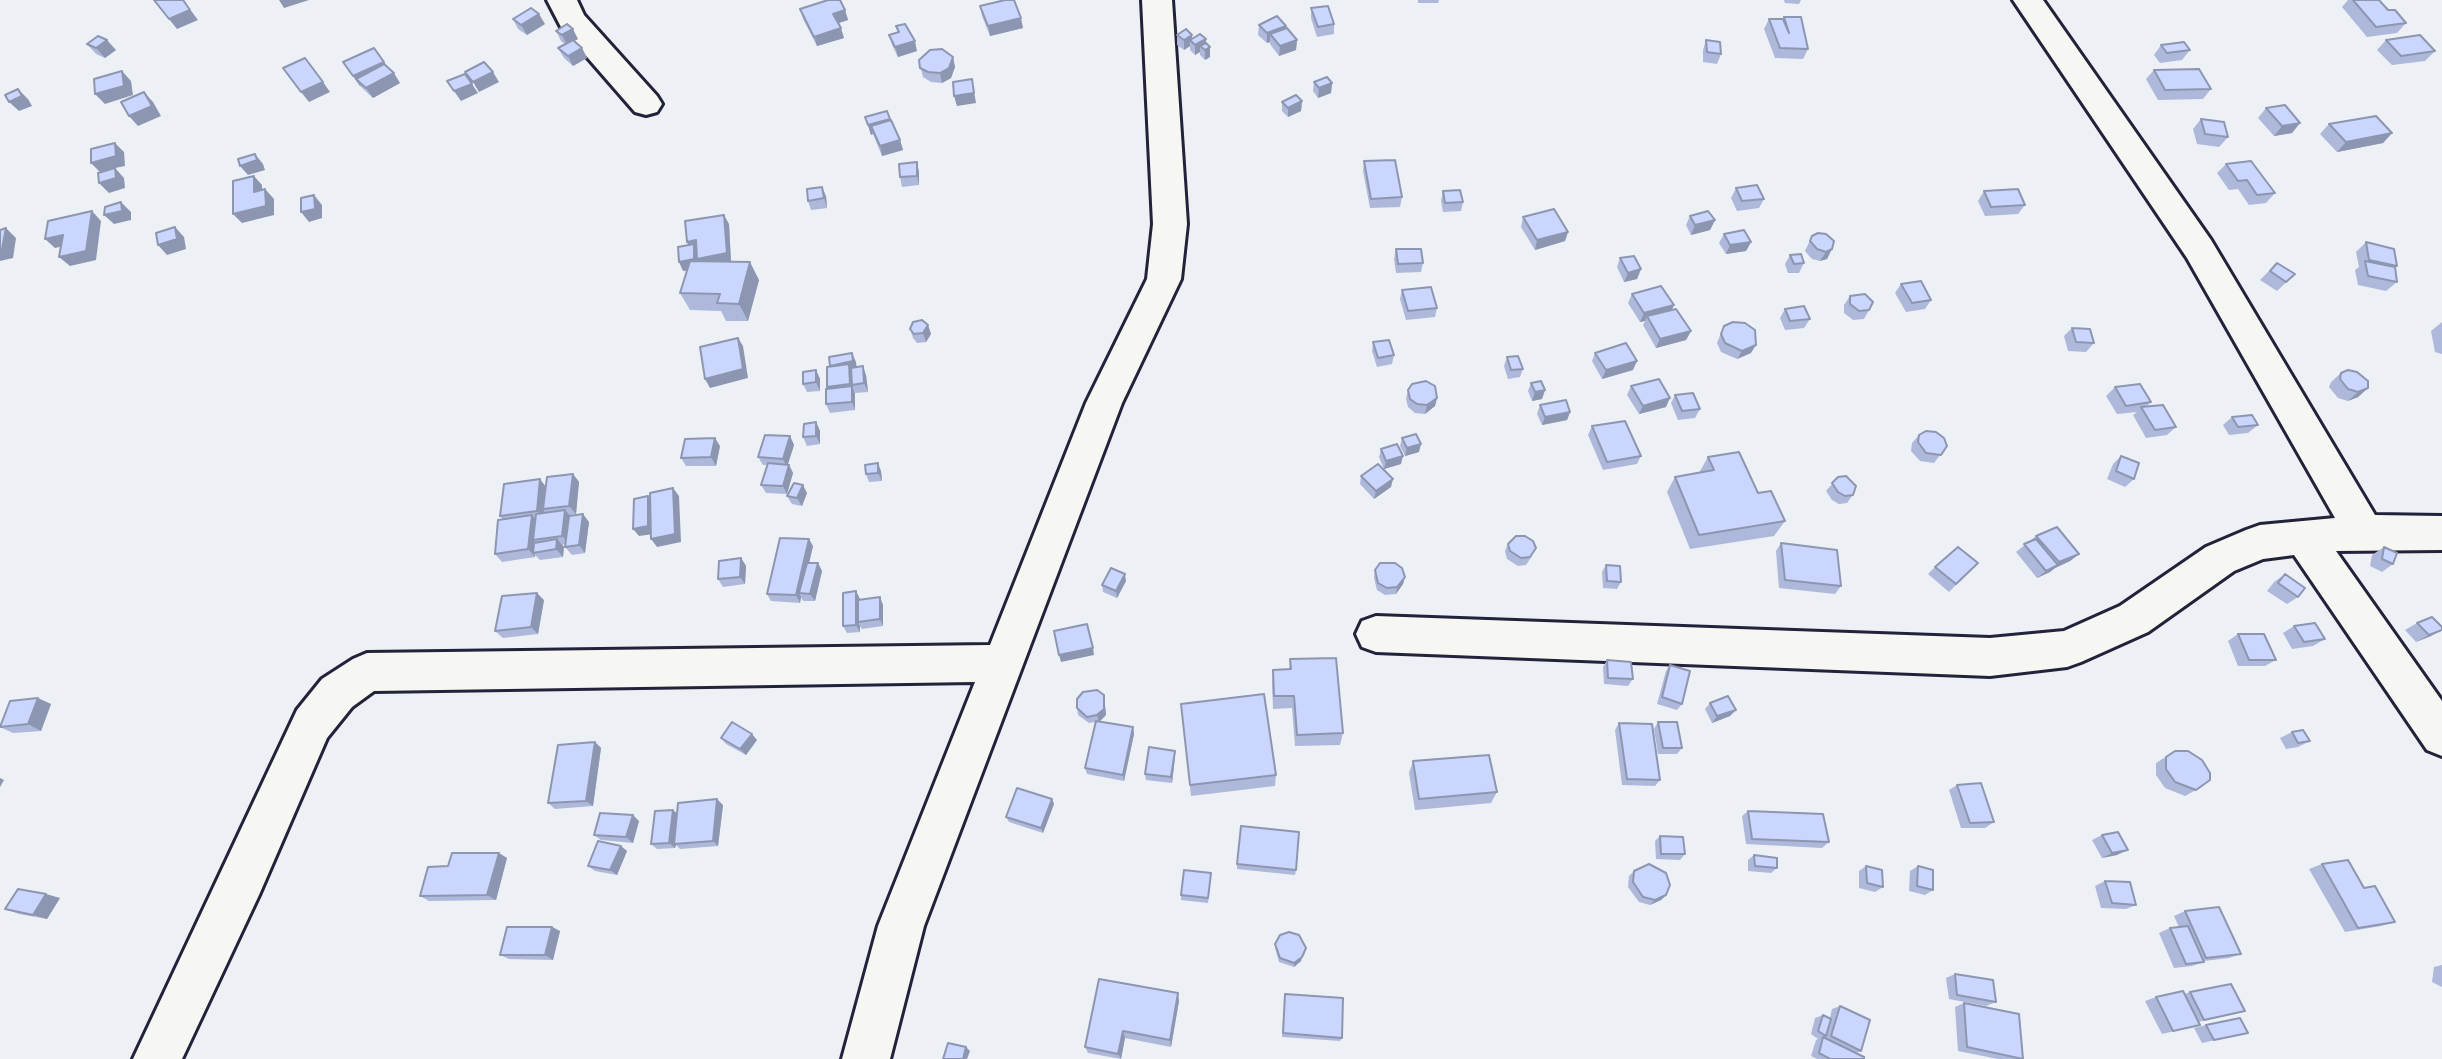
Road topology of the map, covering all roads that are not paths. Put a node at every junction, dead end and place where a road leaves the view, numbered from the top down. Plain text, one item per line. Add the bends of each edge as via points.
1 (562, 0) edge
2 (1157, 0) edge
3 (2028, 0) edge
4 (646, 104) dead end
5 (2364, 532) junction
6 (2442, 533) edge
7 (2304, 537) junction
8 (1376, 634) dead end
9 (1003, 663) junction
10 (2442, 736) edge
11 (156, 1059) edge
12 (866, 1059) edge

1 - 4 street via 572,20
2 - 9 street via 1170,224 1164,279 1104,403
3 - 5 street via 2199,249
5 - 6 street
5 - 7 street
7 - 8 street via 2260,542 2220,559 2134,619 2067,649 1990,657
7 - 10 street
9 - 11 street via 367,672 337,693 312,724
9 - 12 street via 901,926

